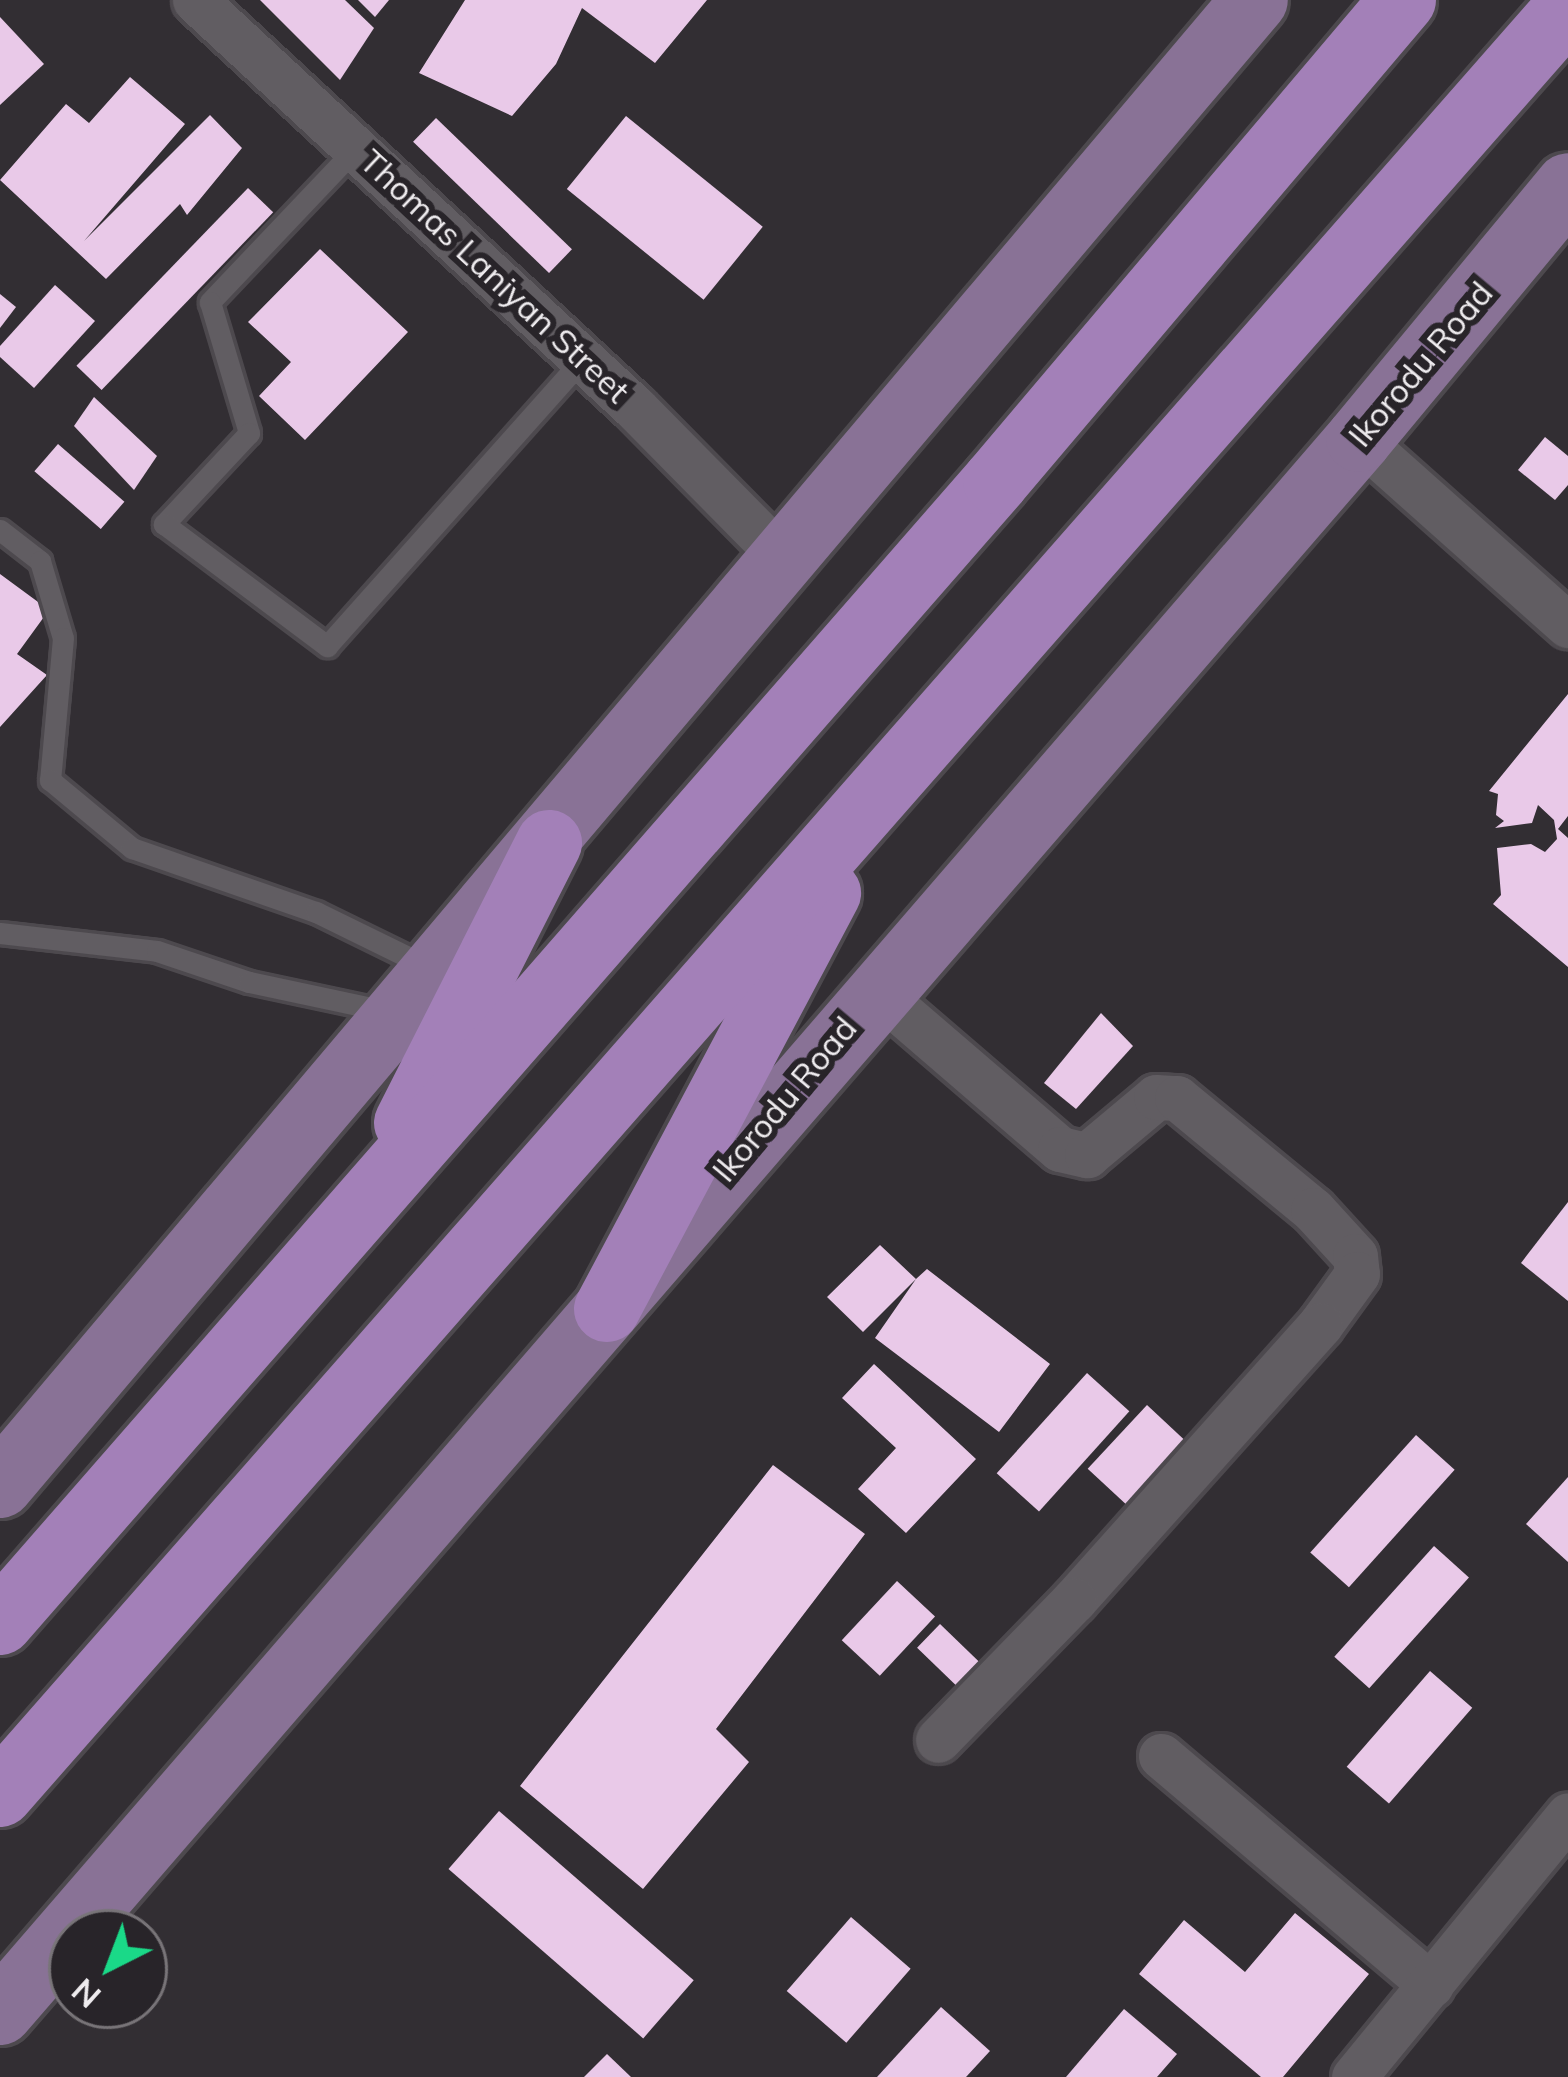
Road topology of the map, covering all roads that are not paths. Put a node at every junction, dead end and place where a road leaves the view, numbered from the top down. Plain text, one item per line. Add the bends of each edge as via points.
1 (195, 0) edge
2 (1255, 0) edge
3 (1403, 0) edge
4 (1568, 7) edge
5 (357, 146) junction
6 (1568, 186) edge
7 (584, 359) junction
8 (1358, 440) junction
9 (0, 530) edge
10 (785, 561) junction
11 (1568, 625) edge
12 (880, 795) junction
13 (549, 843) junction
14 (0, 933) edge
15 (875, 990) junction
16 (417, 992) junction
17 (362, 1212) junction
18 (607, 1309) junction
19 (0, 1485) edge
20 (0, 1622) edge
21 (938, 1740) dead end
22 (1161, 1756) dead end
23 (0, 1794) edge
24 (1568, 1816) edge
25 (1431, 1985) junction
26 (0, 2012) edge
27 (1354, 2077) edge

1 - 5 street, Thomas Laniyan Street
2 - 10 main road
3 - 17 highway
4 - 12 highway
5 - 7 street, Thomas Laniyan Street
5 - 7 lane via 210,302 249,433 164,524 327,646
6 - 8 main road, Ikorodu Road
7 - 10 street, Thomas Laniyan Street
8 - 11 street
8 - 15 main road, Ikorodu Road
9 - 16 lane via 40,561 63,638 50,780 132,848 316,912
10 - 13 main road
12 - 18 highway
12 - 23 highway
13 - 16 main road
13 - 17 highway
14 - 16 lane via 157,951 249,982
15 - 18 main road, Ikorodu Road
15 - 21 street via 1060,1149 1087,1155 1156,1097 1177,1098 1313,1210 1355,1256 1357,1274 1120,1549
16 - 19 main road
17 - 20 highway
18 - 26 main road, Ikorodu Road
22 - 25 street
24 - 25 street
25 - 27 street

